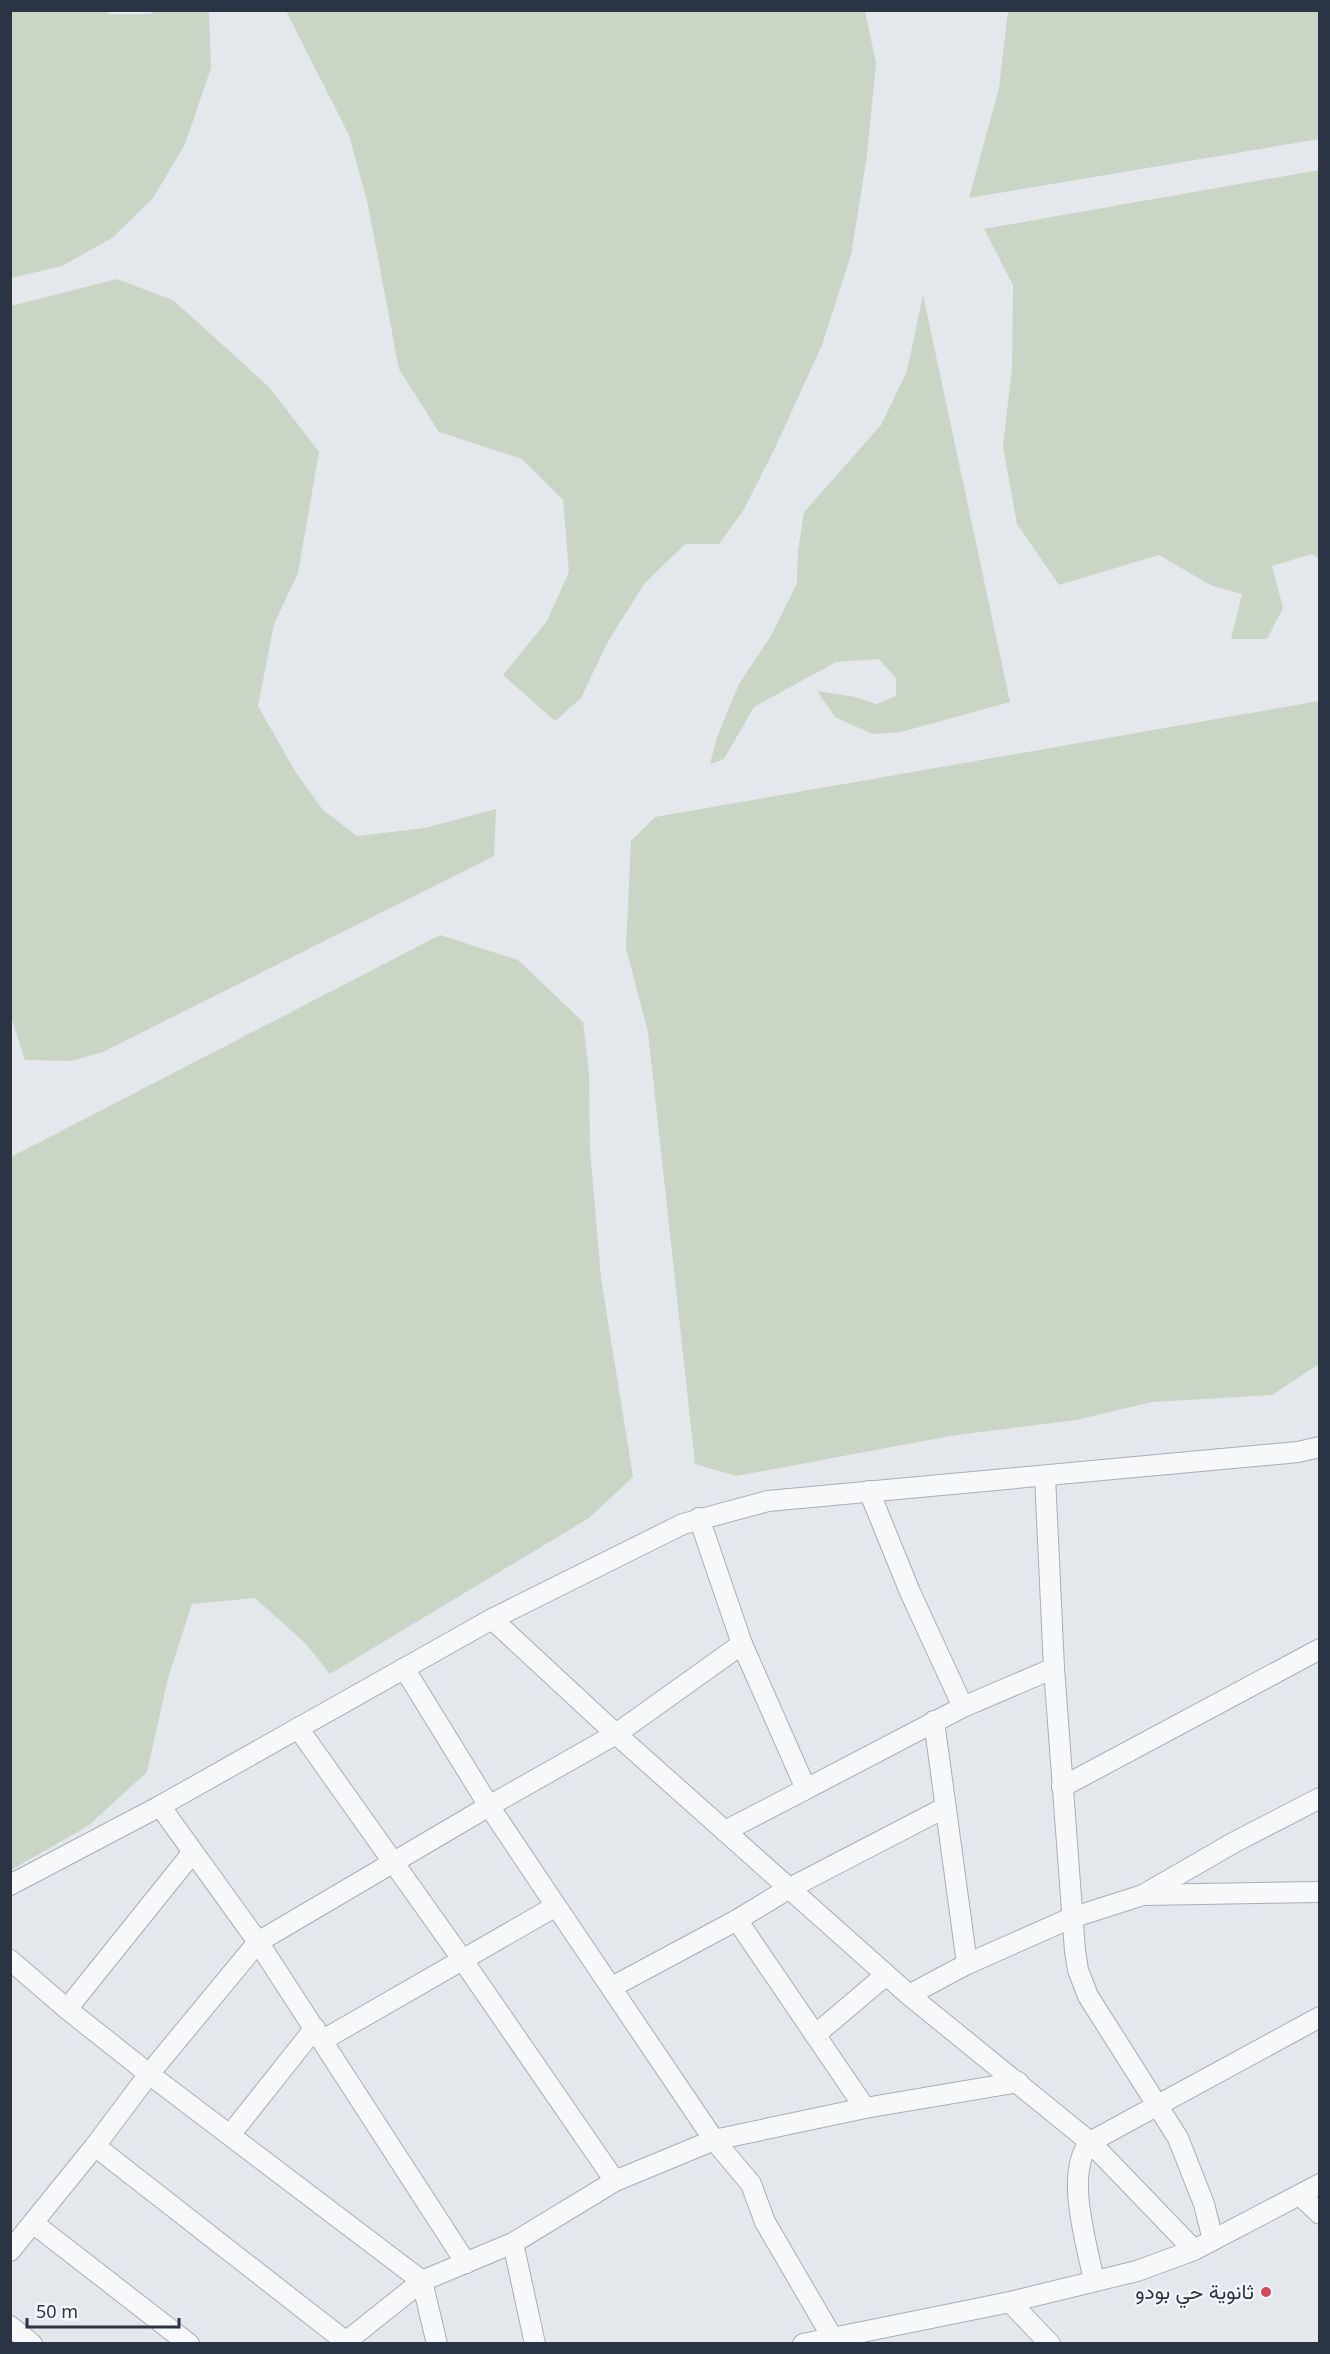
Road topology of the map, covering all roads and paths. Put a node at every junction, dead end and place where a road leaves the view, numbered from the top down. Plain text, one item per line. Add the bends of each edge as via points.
1 (1320, 1447) edge
2 (1045, 1476) junction
3 (869, 1491) junction
4 (699, 1518) junction
5 (492, 1619) junction
6 (742, 1644) junction
7 (1320, 1649) edge
8 (404, 1668) junction
9 (1054, 1668) junction
10 (963, 1707) junction
11 (934, 1721) junction
12 (298, 1728) junction
13 (616, 1734) junction
14 (1062, 1787) junction
15 (806, 1789) junction
16 (1320, 1798) edge
17 (160, 1806) junction
18 (489, 1806) junction
19 (944, 1808) junction
20 (725, 1831) junction
21 (193, 1852) junction
22 (392, 1862) junction
23 (10, 1885) edge
24 (788, 1889) junction
25 (1320, 1892) edge
26 (1143, 1895) junction
27 (556, 1906) junction
28 (1071, 1918) junction
29 (737, 1920) junction
30 (258, 1942) junction
31 (462, 1959) junction
32 (10, 1960) edge
33 (967, 1964) junction
34 (886, 1975) junction
35 (612, 1987) junction
36 (909, 1995) junction
37 (67, 2008) junction
38 (1320, 2017) edge
39 (319, 2034) junction
40 (815, 2035) junction
41 (149, 2074) junction
42 (1018, 2082) junction
43 (1156, 2105) junction
44 (865, 2108) junction
45 (230, 2135) junction
46 (714, 2140) junction
47 (1090, 2142) junction
48 (95, 2146) junction
49 (615, 2181) junction
50 (1320, 2184) edge
51 (1299, 2195) junction
52 (1320, 2214) edge
53 (33, 2223) junction
54 (1213, 2240) junction
55 (513, 2243) junction
56 (1194, 2250) junction
57 (10, 2251) edge
58 (465, 2263) junction
59 (422, 2281) junction
60 (1094, 2281) junction
61 (1010, 2302) junction
62 (10, 2326) edge
63 (836, 2340) edge
64 (344, 2342) edge
65 (32, 2343) edge
66 (189, 2343) edge
67 (437, 2343) edge
68 (535, 2343) edge
69 (802, 2343) edge
70 (1050, 2343) edge

1 - 2 street
2 - 3 street
2 - 9 street
3 - 4 street via 768,1501
3 - 10 street
4 - 5 street
4 - 6 street
5 - 8 street
5 - 13 street
6 - 13 street
6 - 15 street
7 - 14 street
8 - 12 street
8 - 18 street
9 - 10 street
9 - 14 street
10 - 11 street
11 - 15 street
11 - 19 street
12 - 17 street
12 - 22 street
13 - 18 street
13 - 20 street
14 - 28 street
15 - 20 street
16 - 26 street
17 - 21 street
17 - 23 street
18 - 22 street
18 - 27 street
19 - 24 street
19 - 33 street
20 - 24 street
21 - 30 street
21 - 37 street
22 - 30 street
22 - 31 street
24 - 29 street
24 - 34 street
25 - 26 street
26 - 28 street
27 - 31 street
27 - 35 street
28 - 33 street
28 - 43 street via 1078,1970 1088,1996
29 - 35 street
29 - 40 street
30 - 39 street
30 - 41 street
31 - 39 street
31 - 49 street
32 - 37 street
33 - 36 street
34 - 36 street
34 - 40 street
35 - 46 street
36 - 42 street
37 - 41 street
38 - 43 street
39 - 45 street
39 - 58 street
40 - 44 street
41 - 45 street
41 - 48 street
42 - 44 street
42 - 47 street
43 - 47 street
43 - 54 street via 1191,2167
44 - 46 street
45 - 59 street
46 - 49 street
46 - 63 street via 751,2184 769,2230
47 - 56 street
47 - 60 street via 1082,2154 1078,2197
48 - 53 street
48 - 64 street
49 - 55 street
50 - 51 street
51 - 52 street
51 - 54 street
53 - 57 street
53 - 66 street
54 - 56 street
55 - 58 street
55 - 68 street
56 - 60 street via 1137,2271
58 - 59 street
59 - 64 street
59 - 67 street
60 - 61 street
61 - 63 street
61 - 70 street
62 - 65 street
63 - 69 street

